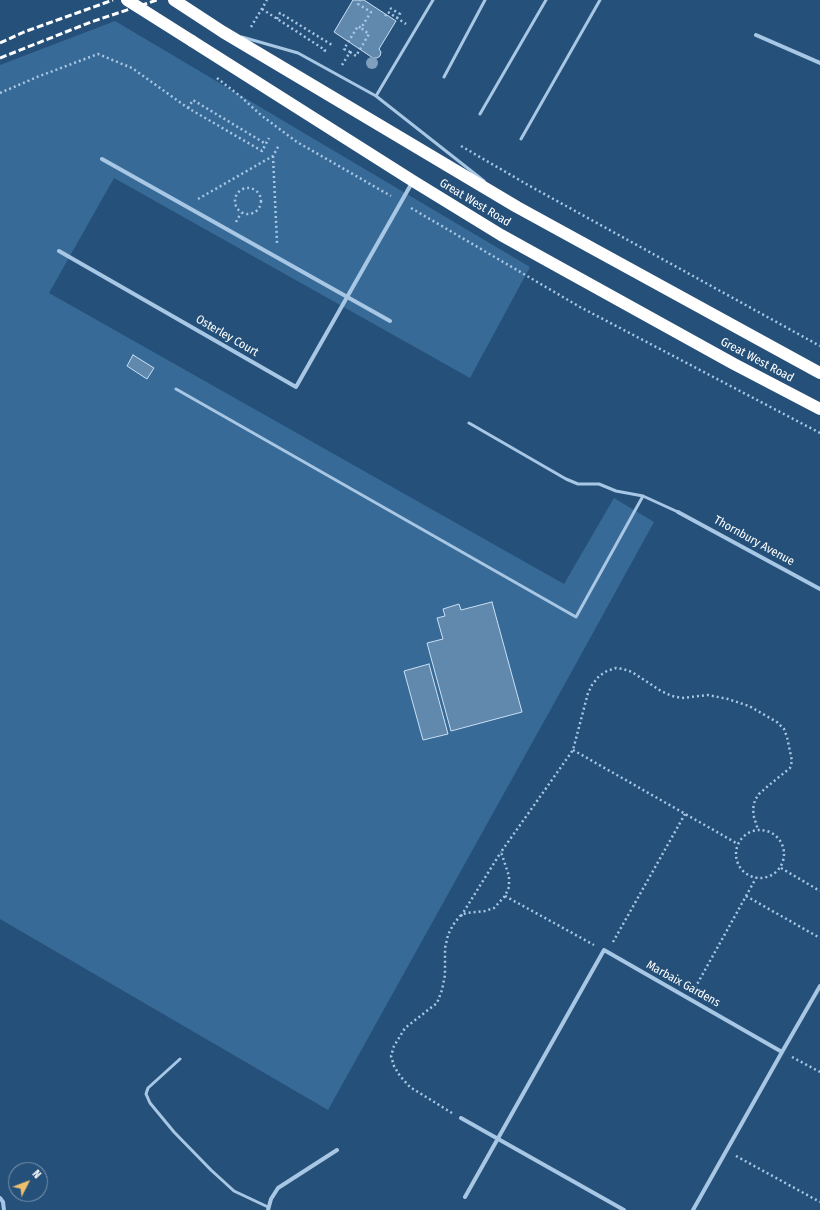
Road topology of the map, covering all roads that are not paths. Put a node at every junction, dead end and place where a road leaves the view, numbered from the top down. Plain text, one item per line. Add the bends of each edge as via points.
1 (127, 0) edge
2 (174, 0) edge
3 (432, 0) edge
4 (485, 0) edge
5 (546, 0) edge
6 (600, 0) edge
7 (223, 32) junction
8 (756, 35) dead end
9 (820, 63) edge
10 (444, 77) dead end
11 (376, 96) junction
12 (480, 114) dead end
13 (520, 139) dead end
14 (102, 159) dead end
15 (413, 181) junction
16 (486, 182) dead end
17 (492, 187) dead end
18 (517, 207) junction
19 (59, 251) dead end
20 (347, 297) junction
21 (390, 321) dead end
22 (820, 373) edge
23 (176, 389) dead end
24 (820, 409) edge
25 (468, 423) dead end
26 (643, 496) junction
27 (678, 512) joint
28 (820, 589) edge
29 (820, 986) edge
30 (782, 1052) junction
31 (180, 1058) dead end
32 (461, 1118) road end
33 (497, 1139) junction
34 (337, 1150) dead end
35 (465, 1197) dead end
36 (0, 1198) edge
37 (268, 1208) edge
38 (4, 1210) edge
39 (624, 1210) edge
40 (693, 1210) edge

1 - 15 highway, Great West Road, bridge
2 - 7 highway, Great West Road
3 - 11 lane
4 - 10 lane
5 - 12 lane
6 - 13 lane
7 - 11 lane via 298,54
7 - 18 highway, Great West Road
8 - 9 street
11 - 16 lane
14 - 20 street
15 - 20 street, Osterley Court
15 - 24 highway, Great West Road via 500,235
17 - 18 lane
18 - 22 highway, Great West Road
19 - 20 street, Osterley Court via 296,388
20 - 21 street
23 - 26 lane via 576,617
25 - 26 lane via 566,479 578,484 599,484 616,491
26 - 27 lane
27 - 28 street, Thornbury Avenue
29 - 30 street
30 - 33 street, Marbaix Gardens via 605,952
30 - 40 street
31 - 37 lane via 148,1088 146,1094 150,1103 174,1132 234,1192
32 - 33 street
33 - 35 street
33 - 39 street
34 - 37 street via 278,1188
36 - 38 street

